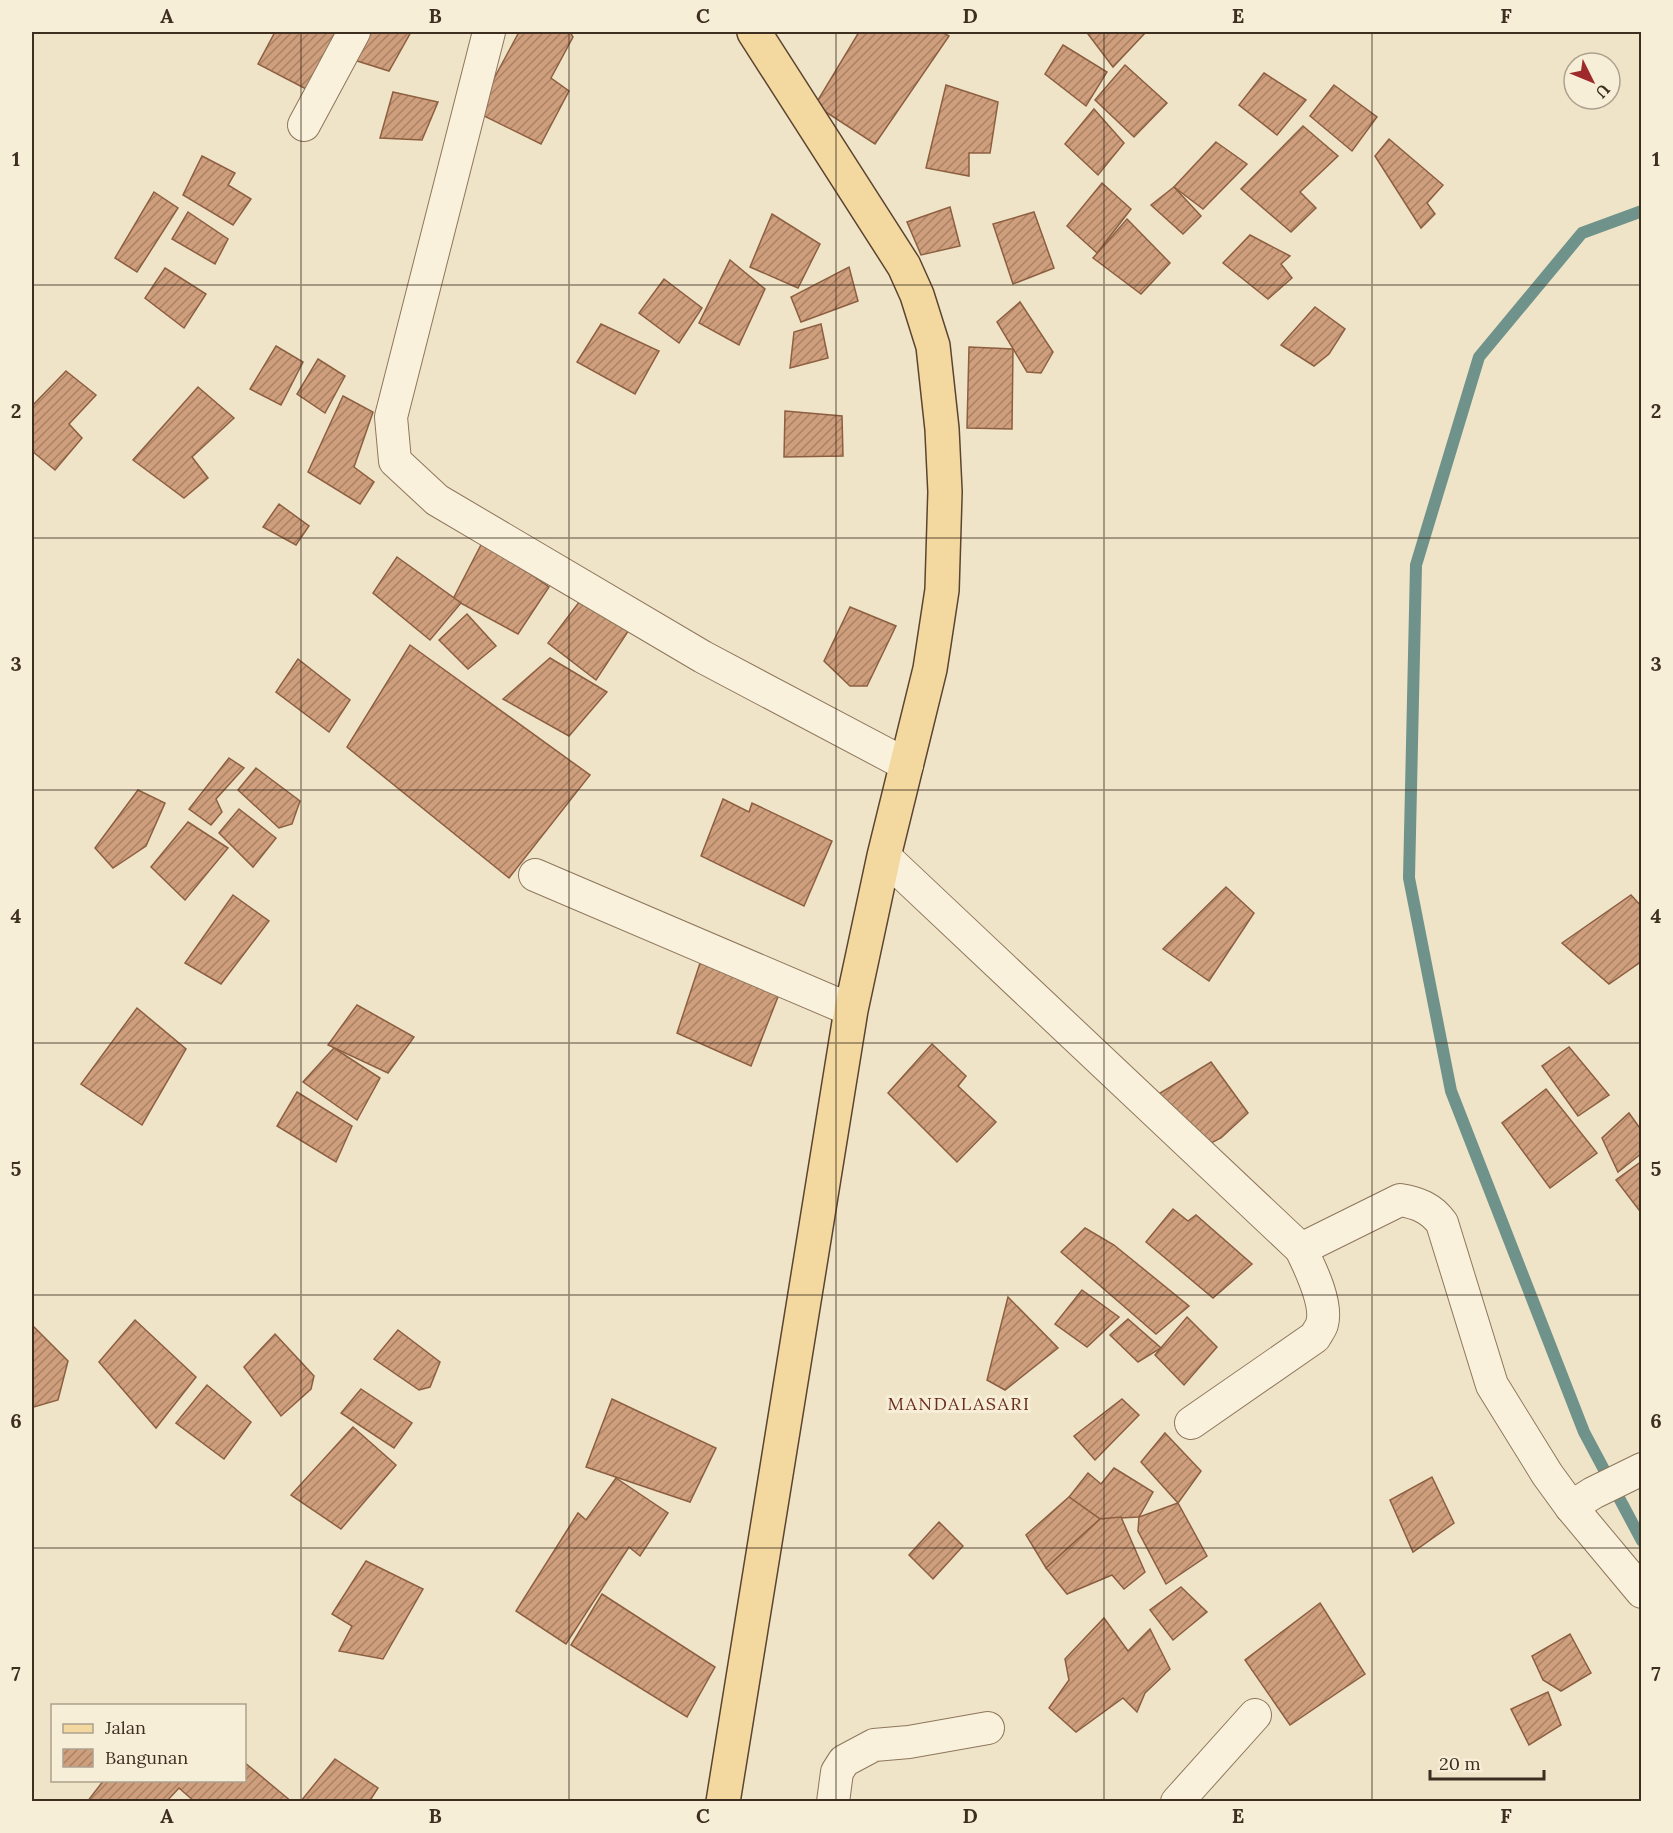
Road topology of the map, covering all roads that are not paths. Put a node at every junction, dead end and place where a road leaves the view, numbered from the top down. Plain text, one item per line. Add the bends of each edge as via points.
1 (354, 32) edge
2 (489, 32) edge
3 (754, 32) edge
4 (304, 125) dead end
5 (907, 765) junction
6 (884, 856) junction
7 (535, 875) dead end
8 (851, 1010) junction
9 (1301, 1250) junction
10 (1191, 1423) dead end
11 (1639, 1470) edge
12 (1582, 1500) junction
13 (1641, 1592) edge
14 (1255, 1715) dead end
15 (988, 1728) dead end
16 (838, 1798) edge
17 (723, 1802) edge
18 (1177, 1802) edge

1 - 4 street
2 - 5 street via 391,417 395,461 437,500 703,657
3 - 5 main road via 904,266 933,346 945,492 942,590 930,669
5 - 6 main road
6 - 8 main road
6 - 9 street
7 - 8 street
8 - 17 main road
9 - 10 street via 1316,1280 1321,1304 1323,1322 1315,1337
9 - 12 street via 1400,1200 1435,1213 1442,1223 1492,1385 1547,1474
11 - 12 street
12 - 13 street
14 - 18 street
15 - 16 street via 874,1745 844,1761 837,1772

